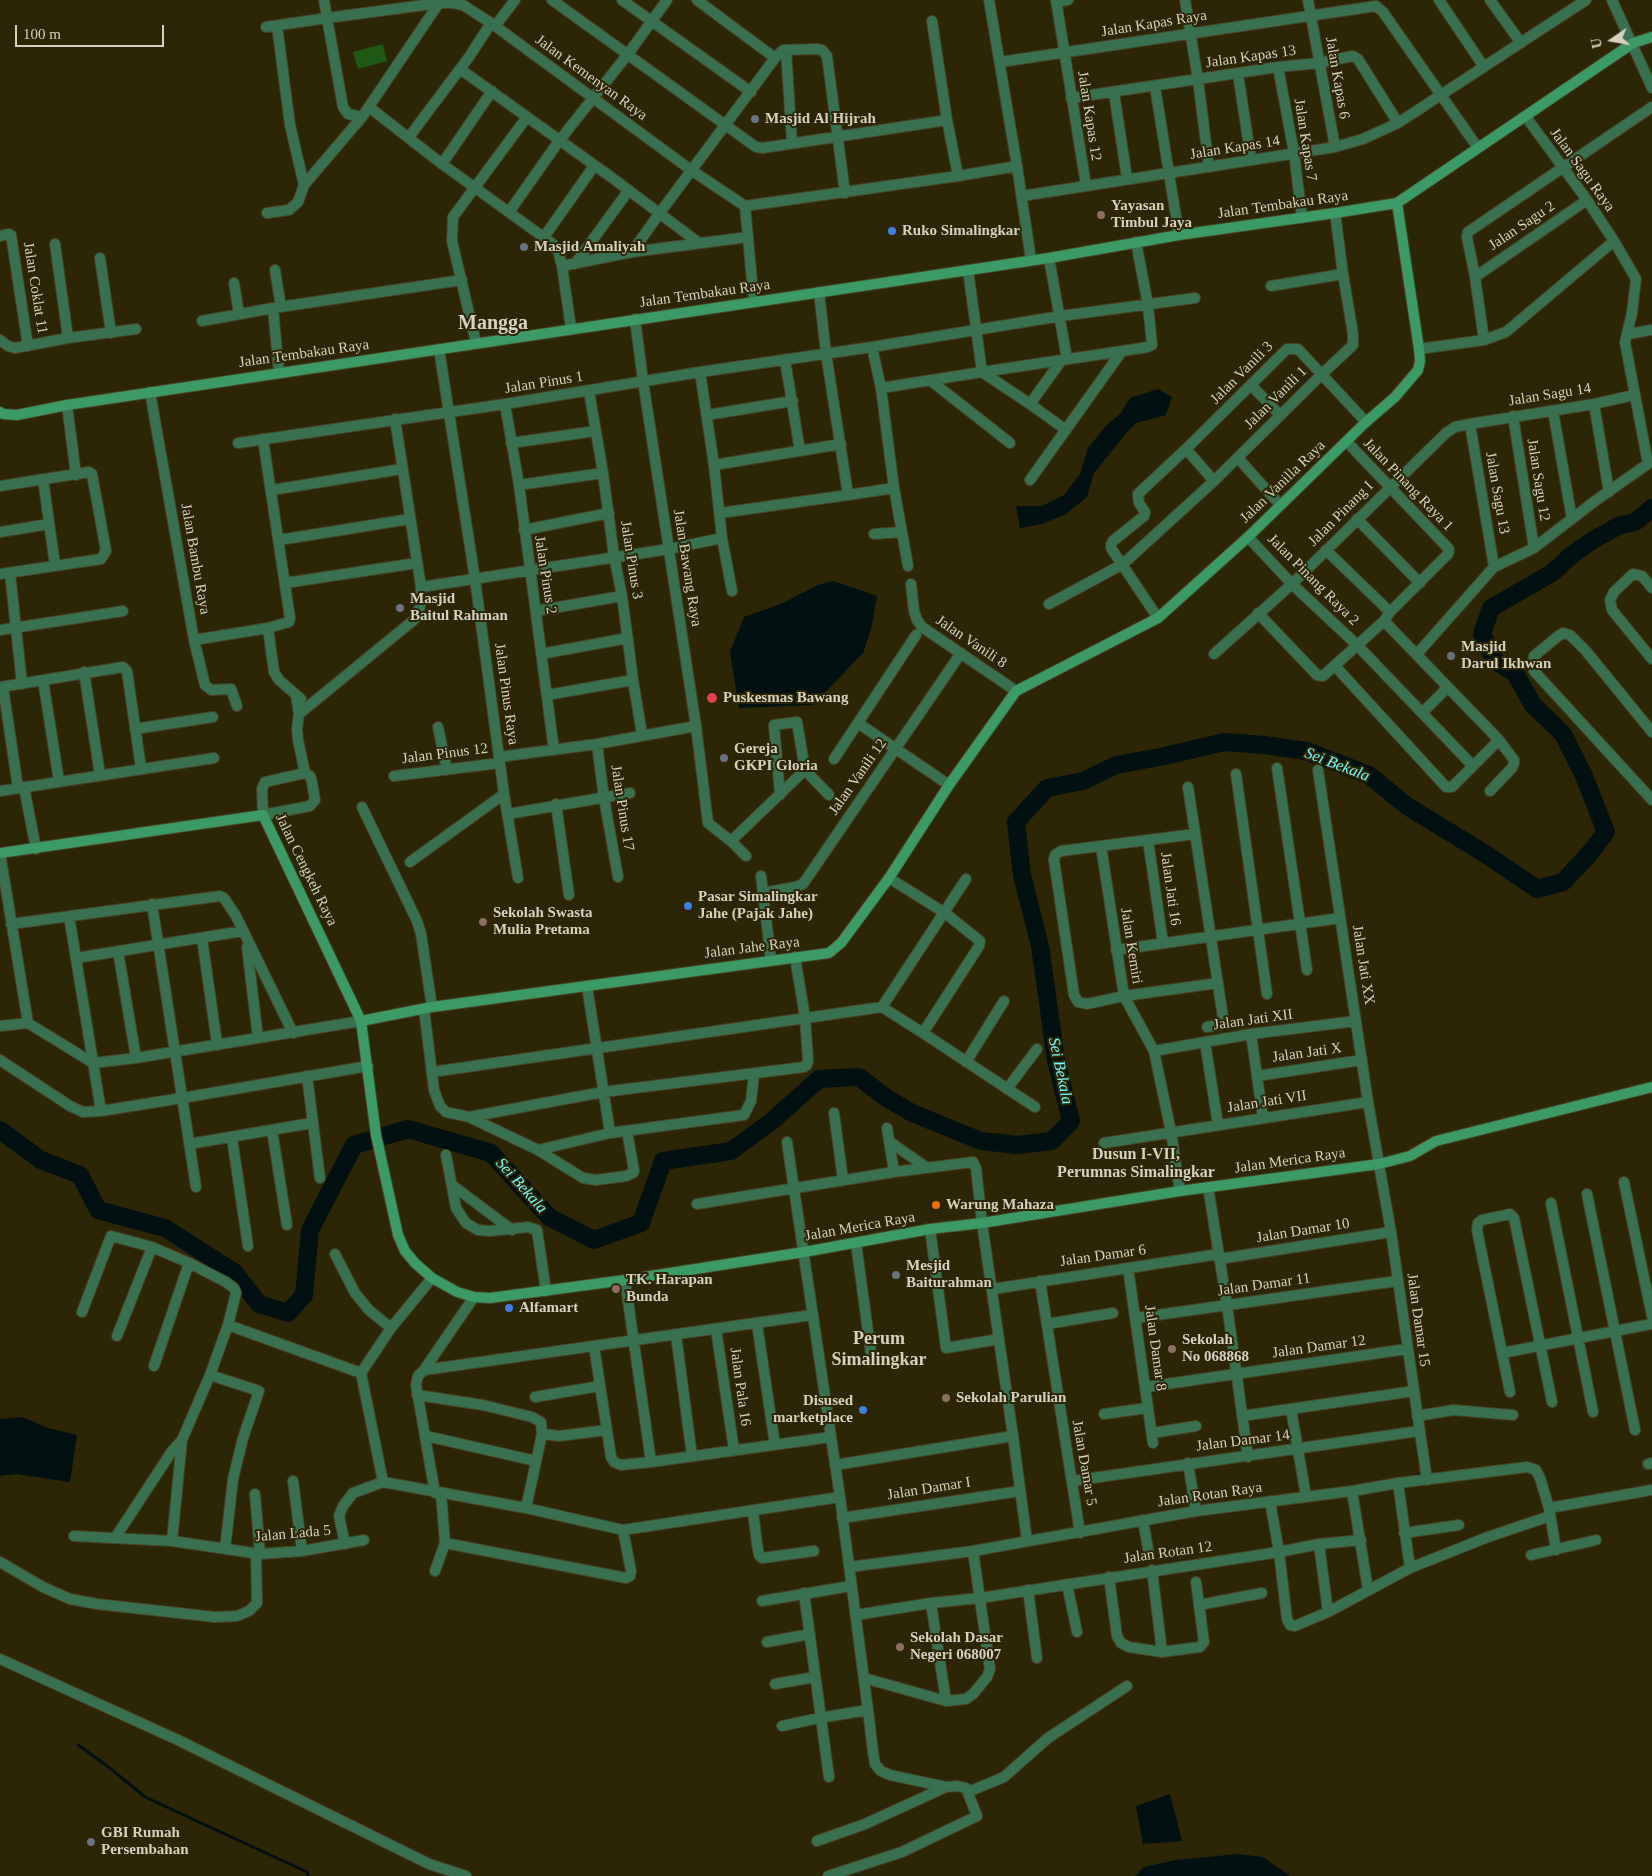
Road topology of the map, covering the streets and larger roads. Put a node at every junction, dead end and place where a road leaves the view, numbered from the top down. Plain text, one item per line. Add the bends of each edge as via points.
1 (324, 0) edge
2 (515, 0) edge
3 (552, 0) edge
4 (622, 0) edge
5 (667, 0) edge
6 (697, 0) edge
7 (989, 0) edge
8 (1068, 0) edge
9 (1185, 0) edge
10 (1308, 0) edge
11 (1439, 0) edge
12 (1586, 0) edge
13 (1612, 0) edge
14 (1056, 1) edge
15 (1496, 2) edge
16 (439, 3) junction
17 (1372, 3) edge
18 (1310, 15) junction
19 (327, 18) junction
20 (932, 21) dead end
21 (651, 22) junction
22 (493, 25) junction
23 (277, 26) junction
24 (266, 27) dead end
25 (1190, 34) junction
26 (1652, 37) edge
27 (1521, 43) junction
28 (1633, 43) junction
29 (786, 50) junction
30 (1064, 53) junction
31 (628, 54) junction
32 (775, 58) junction
33 (1000, 62) junction
34 (1319, 63) junction
35 (1484, 67) junction
36 (1278, 68) junction
37 (460, 69) junction
38 (1238, 74) junction
39 (1198, 80) junction
40 (1155, 86) junction
41 (1652, 88) edge
42 (492, 91) junction
43 (751, 92) junction
44 (1114, 93) junction
45 (1441, 95) junction
46 (594, 97) junction
47 (1071, 98) junction
48 (369, 107) junction
49 (1652, 107) edge
50 (362, 117) junction
51 (527, 117) junction
52 (1526, 117) junction
53 (947, 120) junction
54 (1398, 123) junction
55 (726, 126) junction
56 (838, 136) junction
57 (409, 138) junction
58 (559, 141) junction
59 (792, 143) junction
60 (1335, 147) junction
61 (1478, 148) junction
62 (1294, 153) junction
63 (1251, 159) junction
64 (442, 164) junction
65 (594, 166) junction
66 (1017, 166) junction
67 (1563, 166) junction
68 (1209, 167) junction
69 (691, 170) junction
70 (1168, 174) junction
71 (958, 176) junction
72 (1127, 178) junction
73 (304, 185) junction
74 (1086, 185) junction
75 (475, 188) junction
76 (628, 190) junction
77 (845, 193) junction
78 (1022, 196) junction
79 (1587, 200) junction
80 (1397, 203) junction
81 (745, 206) junction
82 (509, 212) junction
83 (267, 213) dead end
84 (659, 214) junction
85 (1335, 214) junction
86 (1302, 218) junction
87 (1179, 235) junction
88 (0, 236) edge
89 (544, 237) junction
90 (748, 237) junction
91 (1614, 241) junction
92 (1136, 242) junction
93 (55, 244) dead end
94 (699, 244) junction
95 (632, 252) junction
96 (100, 258) dead end
97 (1050, 258) junction
98 (1031, 260) junction
99 (575, 264) junction
100 (562, 266) junction
101 (275, 270) dead end
102 (968, 270) junction
103 (1343, 274) junction
104 (1475, 277) junction
105 (462, 280) junction
106 (234, 283) dead end
107 (1271, 286) dead end
108 (819, 292) junction
109 (1195, 298) dead end
110 (754, 302) junction
111 (1148, 305) junction
112 (277, 308) junction
113 (239, 314) junction
114 (1061, 316) junction
115 (635, 319) junction
116 (202, 321) dead end
117 (571, 328) junction
118 (136, 329) dead end
119 (976, 330) junction
120 (1652, 330) edge
121 (111, 333) junction
122 (1628, 334) junction
123 (68, 338) junction
124 (0, 340) edge
125 (1484, 340) junction
126 (476, 343) junction
127 (28, 346) junction
128 (872, 347) junction
129 (439, 349) junction
130 (1419, 349) junction
131 (1122, 351) junction
132 (826, 353) junction
133 (785, 360) junction
134 (1064, 360) junction
135 (279, 372) junction
136 (700, 372) junction
137 (982, 372) junction
138 (1321, 374) junction
139 (930, 380) junction
140 (643, 381) junction
141 (1251, 385) junction
142 (881, 388) junction
143 (589, 391) junction
144 (150, 392) junction
145 (1634, 395) junction
146 (793, 401) junction
147 (67, 404) junction
148 (505, 404) junction
149 (1030, 404) junction
150 (1594, 404) junction
151 (449, 411) junction
152 (1553, 411) junction
153 (1, 415) edge
154 (707, 415) junction
155 (1280, 415) junction
156 (1513, 416) junction
157 (395, 419) junction
158 (1366, 422) junction
159 (1470, 424) junction
160 (1066, 430) junction
161 (596, 431) junction
162 (263, 439) junction
163 (1347, 442) junction
164 (238, 443) dead end
165 (511, 443) junction
166 (1010, 443) dead end
167 (841, 444) junction
168 (1186, 449) junction
169 (800, 451) junction
170 (1238, 458) junction
171 (1650, 462) edge
172 (714, 465) junction
173 (402, 469) junction
174 (604, 473) junction
175 (76, 475) junction
176 (43, 479) junction
177 (1030, 480) dead end
178 (1214, 481) junction
179 (519, 485) junction
180 (0, 486) edge
181 (1390, 487) junction
182 (894, 488) junction
183 (272, 490) junction
184 (1609, 492) junction
185 (848, 495) junction
186 (1280, 505) junction
187 (720, 513) junction
188 (609, 514) junction
189 (410, 519) junction
190 (1357, 519) junction
191 (1572, 519) junction
192 (48, 524) junction
193 (524, 530) junction
194 (0, 532) edge
195 (901, 532) junction
196 (874, 534) dead end
197 (1248, 537) junction
198 (722, 538) junction
199 (279, 540) junction
200 (1534, 548) junction
201 (669, 549) junction
202 (1326, 550) junction
203 (614, 556) junction
204 (417, 563) junction
205 (1123, 564) junction
206 (55, 565) junction
207 (908, 566) dead end
208 (1494, 567) junction
209 (530, 570) junction
210 (5, 573) edge
211 (475, 578) junction
212 (285, 583) junction
213 (911, 584) dead end
214 (1292, 584) junction
215 (1420, 584) junction
216 (421, 587) junction
217 (1652, 588) edge
218 (732, 591) dead end
219 (622, 596) junction
220 (1049, 604) dead end
221 (123, 611) dead end
222 (536, 611) junction
223 (1258, 613) junction
224 (1387, 617) junction
225 (1158, 618) junction
226 (17, 627) junction
227 (268, 628) junction
228 (0, 630) edge
229 (916, 635) dead end
230 (628, 638) junction
231 (194, 640) junction
232 (1357, 645) junction
233 (961, 653) junction
234 (541, 654) junction
235 (1214, 654) dead end
236 (1417, 654) junction
237 (1652, 660) edge
238 (1335, 666) junction
239 (84, 672) junction
240 (43, 680) junction
241 (633, 680) junction
242 (22, 684) junction
243 (2, 687) edge
244 (1448, 687) junction
245 (1016, 691) junction
246 (296, 695) junction
247 (547, 695) junction
248 (237, 706) dead end
249 (309, 707) junction
250 (1422, 713) junction
251 (299, 714) junction
252 (213, 717) dead end
253 (858, 723) junction
254 (696, 726) junction
255 (438, 727) dead end
256 (135, 729) junction
257 (1652, 732) edge
258 (642, 734) junction
259 (1499, 740) junction
260 (597, 744) junction
261 (896, 749) junction
262 (554, 750) junction
263 (214, 758) dead end
264 (834, 759) dead end
265 (500, 760) junction
266 (1472, 765) junction
267 (142, 768) junction
268 (1277, 768) dead end
269 (447, 770) junction
270 (805, 770) junction
271 (1318, 770) dead end
272 (305, 773) junction
273 (1236, 774) dead end
274 (100, 775) junction
275 (394, 776) dead end
276 (59, 780) junction
277 (950, 785) junction
278 (1188, 787) dead end
279 (21, 788) junction
280 (0, 791) edge
281 (1490, 791) dead end
282 (630, 793) dead end
283 (504, 794) junction
284 (780, 794) junction
285 (829, 795) dead end
286 (604, 798) junction
287 (1652, 800) edge
288 (556, 804) junction
289 (362, 807) dead end
290 (508, 814) junction
291 (263, 815) junction
292 (1195, 834) junction
293 (1148, 840) junction
294 (731, 841) junction
295 (1101, 846) junction
296 (36, 849) junction
297 (0, 853) edge
298 (746, 856) dead end
299 (410, 862) dead end
300 (760, 876) dead end
301 (618, 877) dead end
302 (518, 878) dead end
303 (889, 878) junction
304 (966, 879) dead end
305 (763, 893) junction
306 (569, 895) dead end
307 (152, 904) junction
308 (945, 913) junction
309 (68, 916) junction
310 (1340, 918) junction
311 (11, 924) junction
312 (1299, 925) junction
313 (1257, 929) junction
314 (244, 935) junction
315 (1210, 936) junction
316 (202, 938) junction
317 (1163, 943) junction
318 (159, 944) junction
319 (118, 950) junction
320 (1116, 950) junction
321 (795, 957) junction
322 (76, 958) junction
323 (771, 960) junction
324 (1307, 970) dead end
325 (1218, 983) junction
326 (587, 986) junction
327 (1267, 994) dead end
328 (1124, 996) junction
329 (1004, 1001) dead end
330 (882, 1007) junction
331 (428, 1008) junction
332 (805, 1017) junction
333 (361, 1021) junction
334 (1356, 1021) junction
335 (28, 1022) junction
336 (0, 1026) edge
337 (1207, 1027) dead end
338 (293, 1033) junction
339 (923, 1033) junction
340 (1251, 1034) junction
341 (258, 1038) junction
342 (1205, 1042) junction
343 (217, 1044) junction
344 (596, 1048) junction
345 (1037, 1049) dead end
346 (176, 1051) junction
347 (1154, 1051) junction
348 (136, 1058) junction
349 (0, 1060) edge
350 (1362, 1060) junction
351 (966, 1062) junction
352 (92, 1063) junction
353 (368, 1066) junction
354 (432, 1072) junction
355 (754, 1074) junction
356 (307, 1076) junction
357 (1257, 1076) junction
358 (1652, 1087) edge
359 (1007, 1089) junction
360 (603, 1092) junction
361 (182, 1098) junction
362 (1368, 1102) junction
363 (1035, 1107) dead end
364 (101, 1111) junction
365 (834, 1114) dead end
366 (469, 1117) junction
367 (1263, 1118) junction
368 (312, 1123) junction
369 (1218, 1125) junction
370 (887, 1128) dead end
371 (272, 1130) junction
372 (627, 1131) junction
373 (1171, 1132) junction
374 (610, 1133) junction
375 (232, 1138) junction
376 (787, 1142) dead end
377 (890, 1142) junction
378 (1104, 1143) dead end
379 (190, 1144) junction
380 (379, 1148) joint
381 (538, 1150) junction
382 (446, 1155) dead end
383 (1379, 1164) junction
384 (926, 1167) junction
385 (894, 1172) junction
386 (320, 1178) dead end
387 (843, 1180) junction
388 (1624, 1182) dead end
389 (452, 1185) junction
390 (196, 1187) dead end
391 (794, 1187) junction
392 (1208, 1187) junction
393 (1180, 1192) junction
394 (1587, 1194) dead end
395 (1551, 1203) dead end
396 (697, 1204) dead end
397 (982, 1223) junction
398 (287, 1225) dead end
399 (930, 1229) junction
400 (512, 1230) junction
401 (1391, 1232) junction
402 (856, 1243) junction
403 (248, 1246) dead end
404 (152, 1247) junction
405 (804, 1252) junction
406 (334, 1254) dead end
407 (1219, 1257) junction
408 (189, 1263) junction
409 (1128, 1268) junction
410 (432, 1278) junction
411 (625, 1280) junction
412 (1040, 1280) junction
413 (1397, 1281) junction
414 (992, 1289) junction
415 (546, 1291) junction
416 (474, 1297) junction
417 (1227, 1305) junction
418 (82, 1312) dead end
419 (1113, 1313) dead end
420 (812, 1315) junction
421 (1652, 1316) edge
422 (1136, 1318) junction
423 (757, 1324) junction
424 (1047, 1324) junction
425 (1652, 1324) edge
426 (228, 1325) junction
427 (391, 1328) junction
428 (716, 1329) junction
429 (1615, 1331) junction
430 (676, 1335) junction
431 (118, 1336) dead end
432 (1577, 1338) junction
433 (999, 1339) junction
434 (634, 1341) junction
435 (594, 1346) junction
436 (1540, 1346) junction
437 (1407, 1349) junction
438 (1502, 1353) junction
439 (872, 1361) dead end
440 (154, 1366) dead end
441 (424, 1370) junction
442 (361, 1373) junction
443 (1237, 1374) junction
444 (210, 1375) junction
445 (600, 1386) junction
446 (1146, 1388) junction
447 (1414, 1391) junction
448 (1510, 1392) dead end
449 (417, 1395) junction
450 (535, 1397) dead end
451 (1552, 1402) dead end
452 (1147, 1408) junction
453 (1291, 1409) junction
454 (1593, 1412) dead end
455 (1104, 1414) dead end
456 (1513, 1415) dead end
457 (1242, 1416) junction
458 (1417, 1416) junction
459 (1196, 1426) dead end
460 (608, 1430) junction
461 (1635, 1430) dead end
462 (1419, 1431) junction
463 (542, 1434) junction
464 (426, 1436) junction
465 (1014, 1436) junction
466 (831, 1437) junction
467 (182, 1440) junction
468 (774, 1444) junction
469 (1298, 1449) junction
470 (734, 1450) junction
471 (692, 1456) junction
472 (1248, 1457) junction
473 (536, 1461) junction
474 (651, 1462) junction
475 (1188, 1463) junction
476 (835, 1466) junction
477 (1427, 1480) junction
478 (294, 1481) dead end
479 (1072, 1481) junction
480 (382, 1482) junction
481 (1398, 1483) junction
482 (1652, 1490) edge
483 (1020, 1491) junction
484 (1352, 1491) junction
485 (438, 1493) junction
486 (255, 1494) dead end
487 (1306, 1496) junction
488 (840, 1497) junction
489 (1270, 1501) junction
490 (526, 1508) junction
491 (753, 1511) junction
492 (1196, 1511) junction
493 (1549, 1512) junction
494 (842, 1518) junction
495 (1143, 1520) junction
496 (1459, 1525) dead end
497 (623, 1530) junction
498 (1080, 1533) junction
499 (1404, 1533) junction
500 (74, 1536) dead end
501 (115, 1538) junction
502 (364, 1540) dead end
503 (1361, 1540) junction
504 (1596, 1540) dead end
505 (172, 1541) junction
506 (1027, 1541) junction
507 (445, 1543) junction
508 (345, 1544) junction
509 (1319, 1544) junction
510 (225, 1549) junction
511 (1556, 1550) junction
512 (814, 1551) dead end
513 (973, 1551) junction
514 (302, 1552) junction
515 (1279, 1552) junction
516 (258, 1554) junction
517 (1149, 1555) dead end
518 (1532, 1555) dead end
519 (0, 1562) edge
520 (849, 1567) junction
521 (1410, 1568) junction
522 (1152, 1570) junction
523 (435, 1571) dead end
524 (1109, 1577) junction
525 (1196, 1582) dead end
526 (1067, 1584) junction
527 (851, 1586) junction
528 (1028, 1590) junction
529 (1368, 1590) junction
530 (804, 1593) junction
531 (1262, 1593) dead end
532 (980, 1598) junction
533 (762, 1601) dead end
534 (931, 1603) junction
535 (1199, 1605) junction
536 (1328, 1612) junction
537 (856, 1615) junction
538 (1077, 1632) dead end
539 (810, 1634) junction
540 (766, 1642) dead end
541 (1162, 1652) junction
542 (1037, 1658) dead end
543 (0, 1659) edge
544 (815, 1677) junction
545 (864, 1678) junction
546 (775, 1684) dead end
547 (1127, 1686) dead end
548 (946, 1701) junction
549 (868, 1710) junction
550 (820, 1718) junction
551 (782, 1726) dead end
552 (829, 1777) dead end
553 (946, 1787) junction
554 (968, 1792) junction
555 (817, 1841) dead end
556 (466, 1876) edge
557 (828, 1876) edge

1 - 19 street
2 - 22 street
3 - 31 street
4 - 21 street
5 - 21 street
6 - 32 street
7 - 33 street
8 - 14 street
9 - 25 street
10 - 18 street, Jalan Kapas 6
11 - 35 street
12 - 27 street, Jalan Kapas 14
13 - 28 street
14 - 30 street, Jalan Kapas 12
15 - 27 street
16 - 19 street, Jalan Kemenyan Raya
16 - 22 street, Jalan Kemenyan Raya via 463,5
16 - 48 street
17 - 18 street, Jalan Kapas Raya
17 - 45 street, Jalan Kapas Raya via 1383,12
18 - 25 street, Jalan Kapas Raya
18 - 34 street, Jalan Kapas 6
19 - 23 street, Jalan Kemenyan Raya
19 - 50 street via 343,107 348,114
20 - 53 street
21 - 31 street
21 - 43 street
22 - 37 street
22 - 46 street, Jalan Kemenyan Raya
23 - 24 street, Jalan Kemenyan Raya
23 - 73 street via 290,124
25 - 30 street, Jalan Kapas Raya
25 - 39 street
26 - 28 street
27 - 35 street, Jalan Kapas 14
28 - 41 street
28 - 52 street
29 - 32 street
29 - 56 street via 822,50 827,56
29 - 59 street
30 - 33 street, Jalan Kapas Raya
30 - 47 street, Jalan Kapas 12
31 - 46 street
31 - 55 street
32 - 43 street
33 - 66 street
34 - 36 street, Jalan Kapas 13
34 - 54 street, Jalan Kapas 13 via 1356,56
34 - 60 street, Jalan Kapas 6
35 - 45 street, Jalan Kapas 14
36 - 38 street, Jalan Kapas 13
36 - 62 street, Jalan Kapas 7
37 - 42 street
37 - 57 street
38 - 39 street, Jalan Kapas 13
38 - 63 street
39 - 40 street, Jalan Kapas 13
39 - 68 street
40 - 44 street, Jalan Kapas 13
40 - 70 street
42 - 51 street
42 - 64 street
43 - 55 street
44 - 47 street, Jalan Kapas 13
44 - 72 street
45 - 54 street, Jalan Kapas 14
45 - 61 street, Jalan Kapas Raya
46 - 58 street
46 - 69 street, Jalan Kemenyan Raya
47 - 74 street, Jalan Kapas 12
48 - 50 street
48 - 57 street
49 - 67 street
50 - 73 street
51 - 58 street
51 - 75 street
52 - 61 street
52 - 67 street, Jalan Sagu Raya
53 - 56 street
53 - 71 street
54 - 60 street, Jalan Kapas 14
55 - 59 street via 756,147
55 - 69 street
56 - 59 street
56 - 77 street
57 - 64 street
58 - 65 street
58 - 82 street
60 - 62 street, Jalan Kapas 14
61 - 80 street
62 - 63 street, Jalan Kapas 14
62 - 86 street, Jalan Kapas 7
63 - 68 street, Jalan Kapas 14
64 - 75 street
65 - 76 street
65 - 89 street
66 - 71 street
66 - 78 street
67 - 79 street, Jalan Sagu Raya
67 - 104 street via 1468,232
68 - 70 street, Jalan Kapas 14
69 - 81 street, Jalan Kemenyan Raya
69 - 84 street
70 - 72 street, Jalan Kapas 14
70 - 87 street
71 - 77 street
72 - 74 street, Jalan Kapas 14
73 - 83 street via 298,202 289,210
74 - 78 street, Jalan Kapas 14
75 - 82 street
75 - 105 street via 453,217 452,241
76 - 84 street
76 - 99 street
77 - 81 street
78 - 98 street
79 - 91 street, Jalan Sagu Raya
79 - 104 street, Jalan Sagu 2
80 - 85 street, Jalan Tembakau Raya
80 - 130 street, Jalan Vanilla Raya
81 - 90 street
82 - 89 street
84 - 94 street
84 - 95 street
85 - 86 street, Jalan Tembakau Raya
85 - 103 street, Jalan Vanili 1
86 - 87 street, Jalan Tembakau Raya
87 - 92 street, Jalan Tembakau Raya
88 - 127 street, Jalan Coklat 11 via 11,235
89 - 100 street via 558,251
90 - 94 street
90 - 110 street
91 - 122 street, Jalan Sagu Raya via 1636,279
91 - 125 street via 1506,332
92 - 97 street, Jalan Tembakau Raya
92 - 111 street
93 - 123 street
94 - 95 street
95 - 99 street
96 - 121 street
97 - 98 street, Jalan Tembakau Raya
97 - 114 street
98 - 102 street, Jalan Tembakau Raya
99 - 100 street
100 - 117 street
101 - 112 street
102 - 108 street, Jalan Tembakau Raya
102 - 119 street
103 - 107 street
103 - 138 street, Jalan Vanili 1 via 1354,341 1349,350
104 - 125 street
105 - 112 street
105 - 126 street
106 - 113 street
108 - 110 street, Jalan Tembakau Raya
108 - 132 street
109 - 111 street, Jalan Pinus 1
110 - 115 street, Jalan Tembakau Raya
111 - 114 street, Jalan Pinus 1
111 - 131 street via 1152,345
112 - 113 street
112 - 135 street
113 - 116 street
114 - 119 street, Jalan Pinus 1
114 - 134 street
115 - 117 street, Jalan Tembakau Raya
115 - 140 street, Jalan Bawang Raya
117 - 126 street, Jalan Tembakau Raya
118 - 121 street
119 - 128 street, Jalan Pinus 1
119 - 137 street
120 - 122 street
121 - 123 street
122 - 145 street, Jalan Sagu Raya via 1626,354
123 - 127 street
124 - 127 street via 14,348
125 - 130 street
126 - 129 street, Jalan Tembakau Raya
128 - 132 street, Jalan Pinus 1
128 - 142 street
129 - 135 street, Jalan Tembakau Raya
129 - 151 street, Jalan Pinus Raya
130 - 158 street, Jalan Vanilla Raya via 1418,370 1395,397
131 - 134 street
131 - 160 street
132 - 133 street, Jalan Pinus 1
132 - 167 street
133 - 136 street, Jalan Pinus 1
133 - 146 street
134 - 137 street
134 - 149 street
135 - 144 street, Jalan Tembakau Raya
136 - 140 street, Jalan Pinus 1
136 - 154 street
137 - 139 street
137 - 149 street
138 - 141 street, Jalan Vanili 3 via 1298,349 1291,348
138 - 155 street, Jalan Vanili 1
138 - 158 street, Jalan Vanili 3
139 - 142 street
139 - 166 street
140 - 143 street, Jalan Pinus 1
140 - 201 street, Jalan Bawang Raya
141 - 155 street
141 - 168 street, Jalan Vanili 3
142 - 182 street
143 - 148 street, Jalan Pinus 1
143 - 161 street, Jalan Pinus 3
144 - 147 street, Jalan Tembakau Raya
144 - 231 street, Jalan Bambu Raya
145 - 150 street, Jalan Sagu 14
145 - 171 street, Jalan Sagu Raya
146 - 154 street
146 - 169 street
147 - 153 street, Jalan Tembakau Raya
147 - 175 street
148 - 151 street, Jalan Pinus 1
148 - 165 street, Jalan Pinus 2
149 - 160 street
150 - 152 street, Jalan Sagu 14
150 - 184 street
151 - 157 street, Jalan Pinus 1
151 - 211 street, Jalan Pinus Raya
152 - 156 street, Jalan Sagu 14
152 - 191 street
154 - 172 street
155 - 170 street, Jalan Vanili 1
156 - 159 street, Jalan Sagu 14
156 - 200 street, Jalan Sagu 12
157 - 162 street, Jalan Pinus 1
157 - 173 street
158 - 163 street, Jalan Vanilla Raya
159 - 181 street, Jalan Sagu 14 via 1446,433
159 - 208 street, Jalan Sagu 13
160 - 177 street
161 - 165 street
161 - 174 street, Jalan Pinus 3
162 - 164 street, Jalan Pinus 1
162 - 183 street
163 - 181 street, Jalan Pinang Raya 1
163 - 186 street, Jalan Vanilla Raya
165 - 179 street, Jalan Pinus 2
167 - 169 street
167 - 185 street
168 - 178 street
168 - 205 street, Jalan Vanili 3 via 1138,494 1144,516 1111,545
169 - 172 street
170 - 178 street, Jalan Vanili 1
170 - 186 street
171 - 184 street
172 - 187 street
173 - 183 street
173 - 189 street
174 - 179 street
174 - 188 street, Jalan Pinus 3
175 - 176 street
175 - 206 street via 89,472 94,478 106,551 101,559
176 - 180 street
176 - 192 street
178 - 205 street, Jalan Vanili 1
179 - 193 street, Jalan Pinus 2
181 - 190 street, Jalan Pinang I
181 - 215 street, Jalan Pinang Raya 1 via 1449,549 1446,558
182 - 185 street
182 - 195 street
183 - 199 street
184 - 191 street
185 - 187 street
186 - 197 street, Jalan Vanilla Raya
187 - 198 street
188 - 193 street
188 - 203 street, Jalan Pinus 3
189 - 199 street
189 - 204 street
190 - 202 street, Jalan Pinang I
190 - 215 street
191 - 200 street
192 - 194 street
192 - 206 street
193 - 209 street, Jalan Pinus 2
195 - 196 street
195 - 207 street
197 - 214 street, Jalan Pinang Raya 2
197 - 225 street, Jalan Vanilla Raya
198 - 201 street
198 - 218 street
199 - 212 street
200 - 208 street
201 - 203 street
201 - 254 street, Jalan Bawang Raya
202 - 214 street, Jalan Pinang I
202 - 224 street
203 - 209 street
203 - 219 street, Jalan Pinus 3
204 - 212 street
204 - 216 street
205 - 220 street, Jalan Vanili 1
205 - 225 street
206 - 210 street
208 - 236 street
209 - 211 street
209 - 222 street, Jalan Pinus 2
210 - 226 street
211 - 216 street
211 - 265 street, Jalan Pinus Raya
212 - 227 street via 289,622
213 - 233 street, Jalan Vanili 8 via 914,611 920,625
214 - 223 street, Jalan Pinang I
214 - 232 street, Jalan Pinang Raya 2
215 - 224 street
216 - 249 street via 420,607 415,619
217 - 237 street via 1642,576 1633,574 1610,600 1612,610
219 - 222 street
219 - 230 street, Jalan Pinus 3
221 - 226 street
222 - 234 street, Jalan Pinus 2
223 - 235 street, Jalan Pinang I
223 - 238 street via 1317,675 1327,674
224 - 232 street
224 - 236 street
225 - 245 street, Jalan Vanilla Raya
226 - 228 street
226 - 242 street
227 - 231 street
227 - 246 street via 274,672
229 - 253 street
230 - 234 street
230 - 241 street, Jalan Pinus 3
231 - 248 street, Jalan Bambu Raya via 205,685 211,690 231,689
232 - 238 street
232 - 250 street, Jalan Pinang Raya 2
233 - 245 street, Jalan Vanili 8
233 - 261 street, Jalan Vanili 12
234 - 247 street, Jalan Pinus 2
236 - 244 street
238 - 266 street via 1446,787 1452,787
239 - 240 street
239 - 256 street via 127,669
239 - 274 street
240 - 242 street
240 - 276 street
241 - 247 street
241 - 258 street, Jalan Pinus 3
242 - 243 street
243 - 279 street
244 - 250 street
244 - 259 street
245 - 277 street, Jalan Jahe Raya
246 - 249 street
246 - 251 street
247 - 262 street, Jalan Pinus 2
249 - 251 street
250 - 266 street, Jalan Pinang Raya 2
251 - 272 street via 298,740
252 - 256 street
253 - 261 street
253 - 264 street
254 - 258 street, Jalan Pinus Raya
254 - 294 street, Jalan Bawang Raya via 708,823
255 - 269 street
256 - 267 street
257 - 287 street via 1570,634 1563,633 1534,656 1534,671
258 - 260 street, Jalan Pinus Raya
259 - 266 street
259 - 281 street via 1514,763
260 - 262 street, Jalan Pinus Raya
260 - 286 street, Jalan Pinus 17
261 - 277 street
261 - 305 street, Jalan Vanili 12 via 803,884
262 - 265 street, Jalan Pinus Raya
263 - 267 street
265 - 269 street, Jalan Pinus 12
265 - 283 street
267 - 274 street
268 - 312 street
269 - 275 street, Jalan Pinus 12
270 - 284 street
270 - 284 street via 797,722 774,725
270 - 285 street
271 - 310 street, Jalan Jati XX
272 - 291 street via 265,782 262,788
272 - 291 street via 312,782 313,803 303,808
273 - 313 street
274 - 276 street
276 - 279 street
277 - 303 street, Jalan Jahe Raya
278 - 292 street
279 - 280 street
279 - 296 street
282 - 286 street
283 - 290 street
283 - 299 street
284 - 294 street
286 - 288 street
286 - 301 street, Jalan Pinus 17
288 - 290 street
288 - 306 street
289 - 331 street via 417,921
290 - 302 street
291 - 296 street, Jalan Cengkeh Raya
291 - 333 street, Jalan Cengkeh Raya
292 - 293 street
292 - 315 street
293 - 295 street
293 - 317 street, Jalan Jati 16
294 - 298 street
295 - 320 street, Jalan Kemiri
295 - 328 street via 1061,852 1055,855 1054,860 1074,995 1078,1002 1087,1004
296 - 297 street, Jalan Cengkeh Raya
297 - 311 street
300 - 305 street
303 - 308 street
303 - 321 street, Jalan Jahe Raya via 841,943 829,953
304 - 308 street
305 - 323 street
307 - 309 street
307 - 314 street via 220,896 229,904
307 - 318 street
308 - 330 street
308 - 339 street via 980,941
309 - 311 street
309 - 322 street
310 - 312 street
310 - 334 street, Jalan Jati XX
311 - 335 street
312 - 313 street
312 - 324 street
313 - 315 street
313 - 327 street
314 - 316 street
314 - 338 street
314 - 341 street
315 - 317 street
315 - 325 street
316 - 318 street
316 - 343 street
317 - 320 street
318 - 319 street
318 - 346 street
319 - 322 street
319 - 348 street
320 - 328 street, Jalan Kemiri
321 - 323 street, Jalan Jahe Raya
321 - 332 street
322 - 352 street
323 - 326 street, Jalan Jahe Raya
325 - 328 street
325 - 337 street via 1224,1024
326 - 331 street, Jalan Jahe Raya
326 - 344 street
328 - 347 street, Jalan Kemiri
329 - 351 street
330 - 332 street
330 - 339 street
331 - 333 street, Jalan Jahe Raya
331 - 354 street
332 - 344 street
332 - 355 street via 807,1065
333 - 338 street
333 - 353 street, Jalan Cengkeh Raya
334 - 340 street, Jalan Jati XII
334 - 350 street, Jalan Jati XX
335 - 336 street
335 - 352 street
338 - 341 street
339 - 351 street
340 - 342 street, Jalan Jati XII
340 - 357 street
341 - 343 street
342 - 347 street, Jalan Jati XII
342 - 369 street
343 - 346 street
344 - 354 street
344 - 360 street
345 - 359 street
346 - 348 street
346 - 361 street
347 - 373 street, Jalan Kemiri
348 - 352 street
349 - 364 street via 78,1110
350 - 357 street, Jalan Jati X
350 - 362 street, Jalan Jati XX
351 - 359 street
352 - 364 street
353 - 356 street
353 - 380 street, Jalan Cengkeh Raya
354 - 366 street via 440,1106 446,1112
355 - 360 street
355 - 372 street via 751,1101 744,1115
356 - 361 street
356 - 368 street
357 - 367 street
358 - 383 street, Jalan Merica Raya via 1436,1141 1410,1156
359 - 363 street
360 - 366 street
360 - 374 street
361 - 364 street
361 - 379 street
362 - 367 street, Jalan Jati VII
362 - 383 street, Jalan Jati XX
365 - 387 street
366 - 381 street
367 - 369 street, Jalan Jati VII
368 - 371 street
368 - 386 street
369 - 373 street, Jalan Jati VII
370 - 377 street
371 - 375 street
371 - 398 street
372 - 374 street
372 - 381 street via 634,1170 626,1176 596,1180 583,1178
373 - 378 street, Jalan Jati VII
373 - 393 street, Jalan Kemiri
374 - 381 street
375 - 379 street
375 - 403 street
376 - 391 street
377 - 384 street
377 - 385 street
379 - 390 street
380 - 410 street, Jalan Merica Raya via 398,1235 415,1264
382 - 389 street
383 - 392 street, Jalan Merica Raya
383 - 401 street, Jalan Damar 15
384 - 385 street
384 - 397 street via 973,1162
385 - 387 street
387 - 391 street
388 - 421 street
389 - 400 street
389 - 400 street via 456,1208 472,1227 490,1232
391 - 396 street
391 - 405 street
392 - 393 street, Jalan Merica Raya
392 - 407 street
393 - 397 street, Jalan Merica Raya
394 - 429 street
395 - 432 street
397 - 399 street, Jalan Merica Raya
397 - 414 street
399 - 402 street, Jalan Merica Raya
399 - 433 street via 946,1348
400 - 415 street via 528,1227 537,1230
401 - 407 street, Jalan Damar 10
401 - 413 street, Jalan Damar 15
402 - 405 street, Jalan Merica Raya
402 - 439 street
404 - 408 street
404 - 418 street via 111,1236
404 - 431 street
405 - 411 street, Jalan Merica Raya
405 - 420 street
406 - 427 street via 355,1293
407 - 409 street, Jalan Damar 6
407 - 417 street
408 - 426 street via 234,1288 236,1293
408 - 440 street
409 - 412 street, Jalan Damar 6
409 - 422 street, Jalan Damar 8
410 - 416 street, Jalan Merica Raya
410 - 427 street
411 - 415 street, Jalan Merica Raya
411 - 434 street
412 - 414 street, Jalan Damar 6
412 - 424 street, Jalan Damar 5
413 - 417 street, Jalan Damar 11
413 - 437 street, Jalan Damar 15
414 - 433 street
415 - 416 street, Jalan Merica Raya
416 - 441 street
417 - 422 street, Jalan Damar 11
417 - 443 street
419 - 424 street
420 - 423 street
420 - 466 street
422 - 446 street, Jalan Damar 8
423 - 428 street
423 - 468 street
424 - 479 street, Jalan Damar 5
425 - 429 street
426 - 442 street
426 - 444 street
427 - 442 street
428 - 430 street
428 - 470 street, Jalan Pala 16
429 - 432 street
429 - 461 street
430 - 434 street
430 - 471 street
432 - 436 street
432 - 454 street
433 - 465 street
434 - 435 street
434 - 474 street
435 - 441 street
435 - 445 street
436 - 438 street
436 - 438 street via 1514,1218 1503,1214 1482,1220 1477,1230
436 - 451 street
437 - 443 street, Jalan Damar 12
437 - 447 street, Jalan Damar 15
438 - 448 street
441 - 449 street via 418,1376
442 - 480 street
443 - 446 street, Jalan Damar 12
443 - 457 street
444 - 467 street
444 - 510 street via 259,1391 233,1479
445 - 450 street
445 - 460 street
446 - 452 street, Jalan Damar 8
447 - 453 street
447 - 458 street, Jalan Damar 15
449 - 463 street via 483,1405 532,1417 541,1422
449 - 464 street
452 - 455 street
452 - 459 street, Jalan Damar 8 via 1152,1438
453 - 457 street
453 - 469 street
456 - 458 street via 1453,1410
457 - 472 street
458 - 462 street, Jalan Damar 15
460 - 463 street via 558,1436
460 - 474 street via 614,1462 621,1465
462 - 469 street, Jalan Damar 14
462 - 477 street, Jalan Damar 15
463 - 473 street
464 - 473 street
464 - 485 street
465 - 476 street
465 - 483 street
466 - 468 street
466 - 476 street
467 - 501 street
467 - 505 street
468 - 470 street
469 - 472 street, Jalan Damar 14
469 - 487 street
470 - 471 street
471 - 474 street
472 - 475 street, Jalan Damar 14
473 - 490 street
475 - 479 street, Jalan Damar 14
475 - 492 street
476 - 488 street
477 - 481 street, Jalan Rotan Raya
477 - 493 street, Jalan Rotan Raya via 1527,1467 1536,1470 1540,1478
478 - 514 street
479 - 498 street, Jalan Damar 5
480 - 485 street
480 - 508 street via 353,1493 343,1506 339,1516
481 - 484 street, Jalan Rotan Raya
481 - 499 street
482 - 493 street
483 - 494 street, Jalan Damar I
483 - 506 street
484 - 487 street, Jalan Rotan Raya
484 - 503 street
485 - 490 street
485 - 507 street
486 - 516 street
487 - 489 street, Jalan Rotan Raya
488 - 491 street
488 - 494 street
489 - 492 street, Jalan Rotan Raya
489 - 515 street
490 - 497 street
491 - 497 street
491 - 512 street via 762,1558
492 - 495 street, Jalan Rotan Raya
493 - 511 street
493 - 521 street
494 - 520 street
495 - 498 street, Jalan Rotan Raya
495 - 517 street
496 - 499 street
497 - 507 street via 631,1571 626,1578
498 - 506 street, Jalan Rotan Raya
499 - 521 street
500 - 501 street, Jalan Lada 5
501 - 505 street, Jalan Lada 5
502 - 508 street, Jalan Lada 5
503 - 509 street, Jalan Rotan 12
503 - 529 street
504 - 511 street
505 - 510 street, Jalan Lada 5
506 - 513 street, Jalan Rotan Raya
507 - 523 street
508 - 514 street, Jalan Lada 5
509 - 515 street, Jalan Rotan 12
509 - 536 street
510 - 516 street, Jalan Lada 5
511 - 518 street
513 - 520 street, Jalan Rotan Raya
513 - 532 street
514 - 516 street, Jalan Lada 5
515 - 522 street, Jalan Rotan 12
515 - 536 street via 1290,1625 1295,1626
516 - 519 street via 257,1603 237,1616 215,1617 70,1599
520 - 527 street
521 - 529 street
522 - 524 street, Jalan Rotan 12
522 - 541 street
524 - 526 street, Jalan Rotan 12
524 - 541 street via 1117,1636 1121,1644
525 - 535 street
526 - 528 street, Jalan Rotan 12
526 - 538 street
527 - 530 street
527 - 537 street
528 - 532 street, Jalan Rotan 12
528 - 542 street
529 - 536 street
530 - 533 street
530 - 539 street
531 - 535 street
532 - 534 street, Jalan Rotan 12
532 - 548 street via 990,1669 974,1694 966,1700
534 - 537 street, Jalan Rotan 12
534 - 548 street
535 - 541 street via 1204,1642 1200,1647
537 - 545 street
539 - 540 street
539 - 544 street
543 - 556 street via 178,1740 429,1864
544 - 546 street
544 - 550 street
545 - 548 street
545 - 549 street
547 - 554 street via 1048,1738 1004,1777
549 - 550 street
549 - 553 street via 872,1752 881,1771
550 - 551 street
550 - 552 street
553 - 554 street via 962,1786
553 - 555 street via 865,1824
554 - 557 street via 977,1816 902,1852

